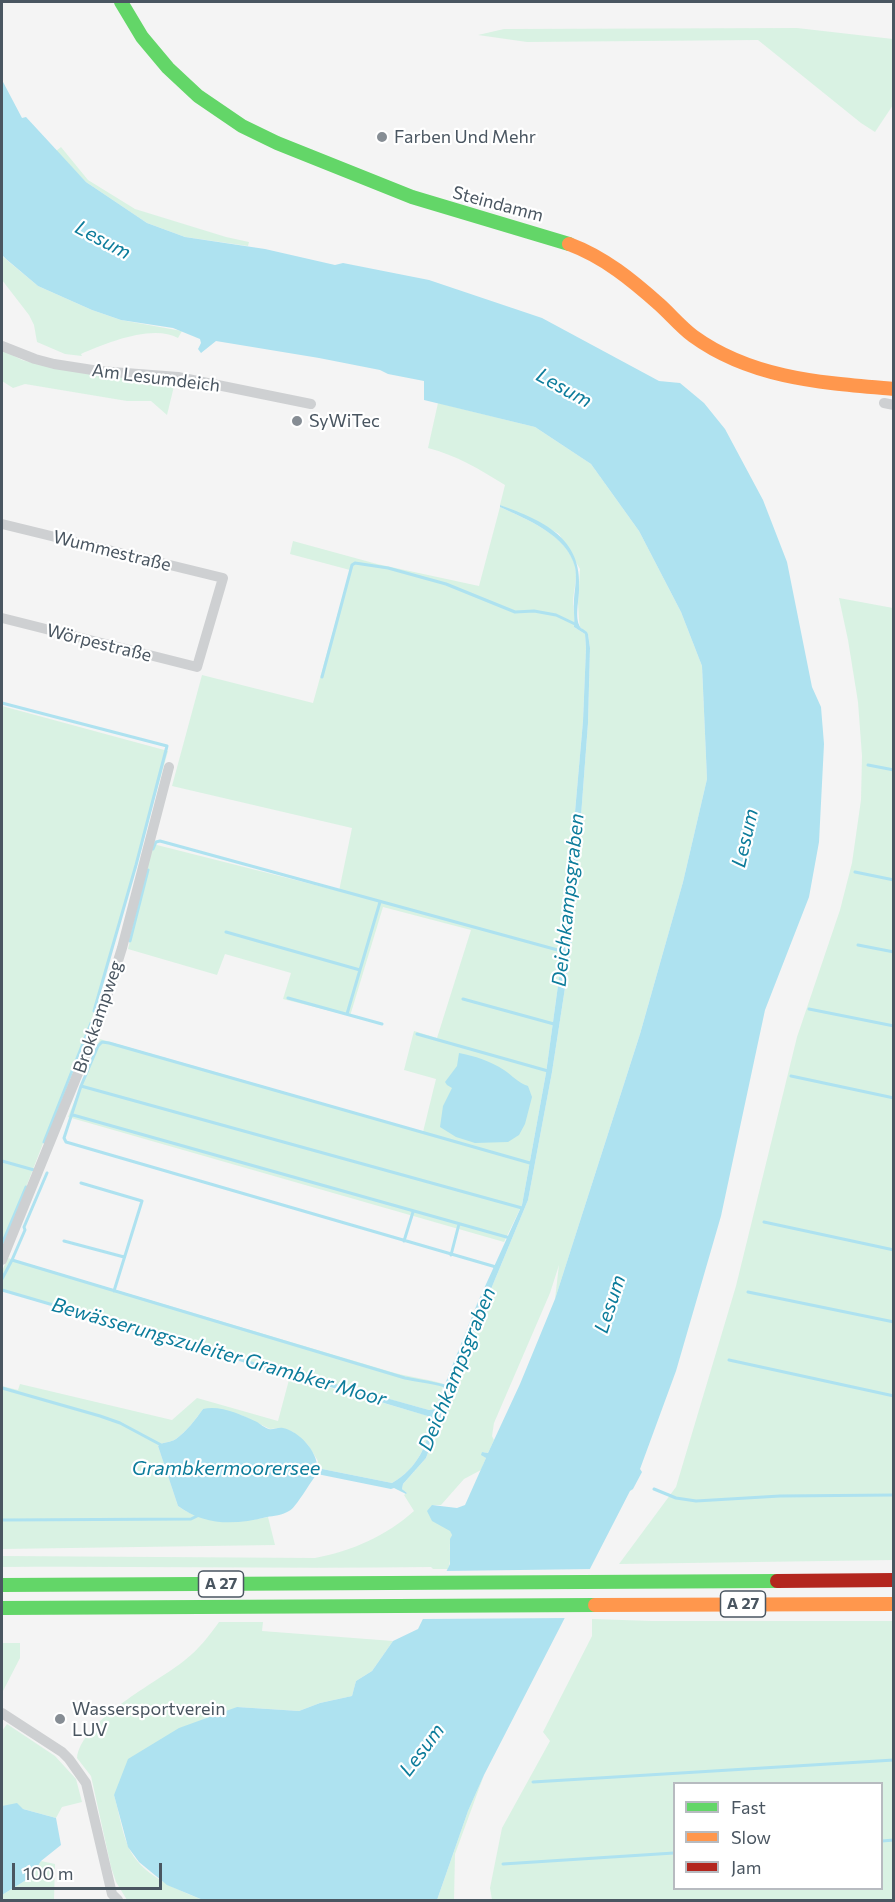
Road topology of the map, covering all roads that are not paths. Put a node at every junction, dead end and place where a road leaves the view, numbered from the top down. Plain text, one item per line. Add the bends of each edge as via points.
1 (121, 2) edge
2 (2, 346) edge
3 (894, 389) edge
4 (311, 404) dead end
5 (2, 524) edge
6 (2, 618) edge
7 (197, 667) joint
8 (169, 767) dead end
9 (2, 1260) edge
10 (894, 1580) edge
11 (2, 1586) edge
12 (894, 1604) edge
13 (2, 1608) edge
14 (2, 1713) edge
15 (118, 1900) edge

1 - 3 main road, Steindamm via 149,46 173,74 232,121 261,136 395,191 582,249 630,279 694,336 734,361 782,376
2 - 4 street, Am Lesumdeich via 54,364 178,377
5 - 7 street, Wummestraße via 223,578
6 - 7 street, Wörpestraße
8 - 9 street, Brokkampweg via 100,1018
10 - 11 main road, A 27
12 - 13 main road, A 27
14 - 15 street via 69,1759 86,1783 112,1894

